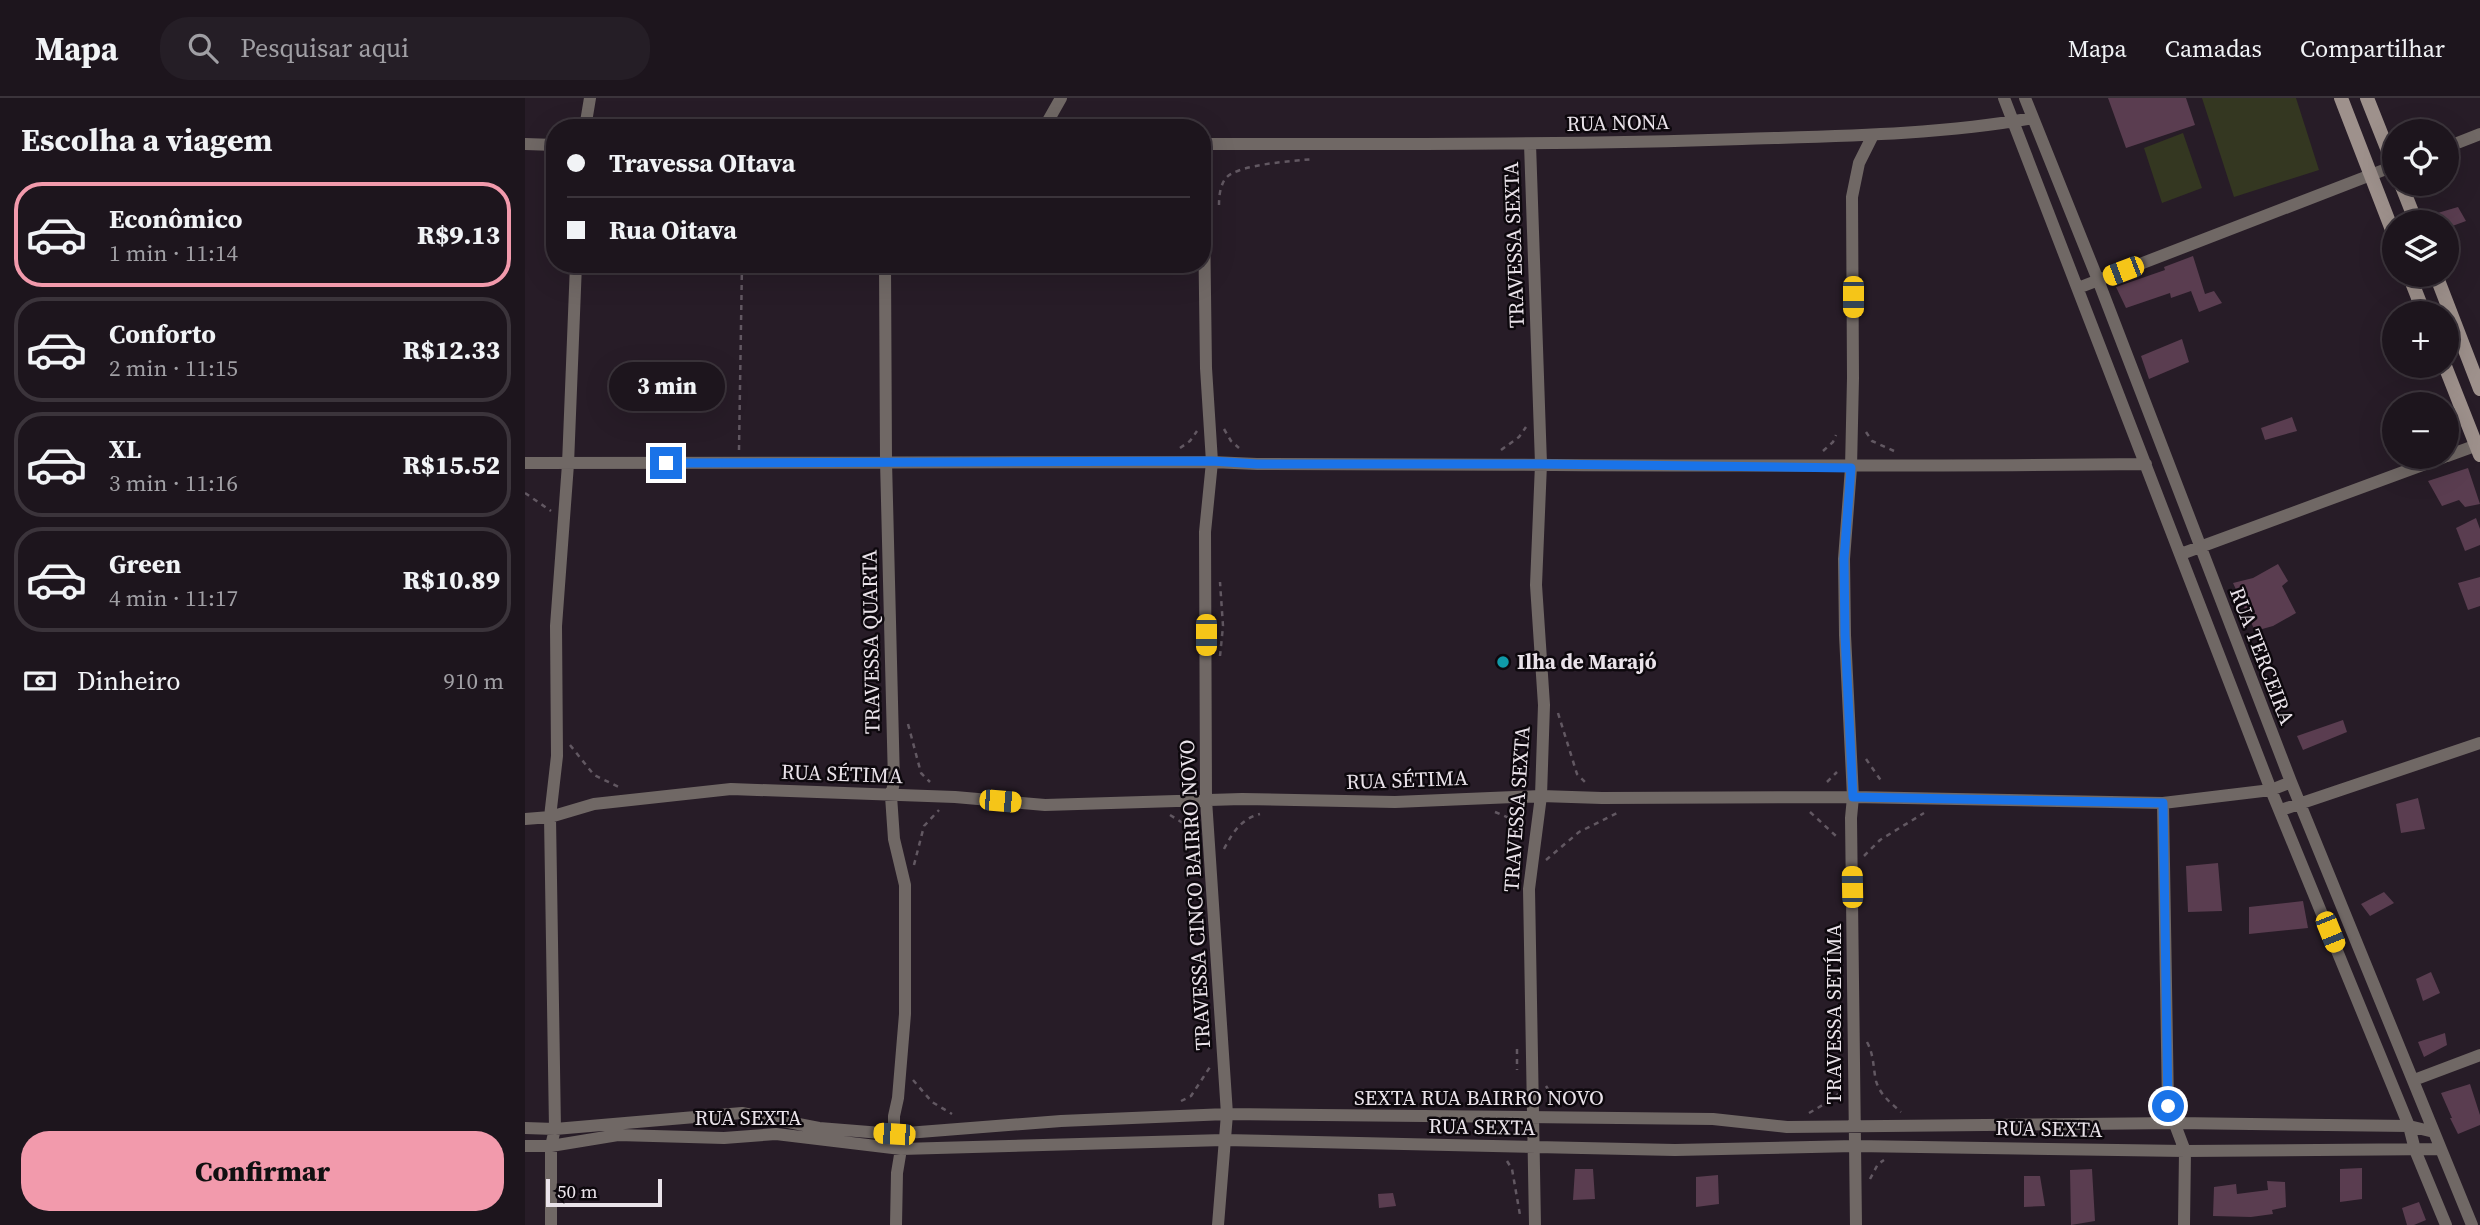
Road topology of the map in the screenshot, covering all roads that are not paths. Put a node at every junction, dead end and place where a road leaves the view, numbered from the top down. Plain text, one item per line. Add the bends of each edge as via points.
1 (590, 98) edge
2 (1061, 98) edge
3 (2004, 98) edge
4 (2025, 98) edge
5 (2341, 98) edge
6 (2367, 98) edge
7 (2033, 118) junction
8 (586, 119) edge
9 (1049, 119) edge
10 (2013, 122) junction
11 (2480, 134) edge
12 (1873, 135) junction
13 (2382, 136) edge
14 (2459, 142) edge
15 (525, 144) edge
16 (1211, 144) edge
17 (1530, 144) junction
18 (546, 145) edge
19 (2382, 170) edge
20 (2370, 174) junction
21 (2384, 210) edge
22 (576, 273) edge
23 (885, 273) edge
24 (1205, 273) edge
25 (2098, 280) junction
26 (2441, 287) edge
27 (2078, 288) junction
28 (2450, 378) edge
29 (2480, 389) edge
30 (2479, 448) edge
31 (2459, 453) edge
32 (886, 461) junction
33 (1212, 461) junction
34 (525, 463) edge
35 (568, 464) junction
36 (1541, 464) junction
37 (2146, 464) junction
38 (1851, 468) junction
39 (2411, 469) edge
40 (2199, 547) junction
41 (2181, 554) junction
42 (2480, 743) edge
43 (2291, 782) junction
44 (2271, 790) junction
45 (891, 796) junction
46 (1541, 796) junction
47 (1853, 797) junction
48 (1206, 800) junction
49 (2163, 803) junction
50 (2300, 804) junction
51 (2281, 810) junction
52 (550, 817) junction
53 (525, 819) edge
54 (2480, 1055) edge
55 (2414, 1080) junction
56 (1227, 1114) junction
57 (1532, 1115) junction
58 (2176, 1123) junction
59 (2409, 1126) junction
60 (525, 1128) edge
61 (1854, 1128) junction
62 (555, 1129) junction
63 (2434, 1132) junction
64 (894, 1134) junction
65 (1224, 1140) junction
66 (525, 1146) edge
67 (551, 1146) junction
68 (1855, 1146) junction
69 (1535, 1148) junction
70 (901, 1149) junction
71 (2441, 1149) junction
72 (2415, 1150) junction
73 (2185, 1151) junction
74 (551, 1225) edge
75 (896, 1225) edge
76 (1219, 1225) edge
77 (1535, 1225) edge
78 (1856, 1225) edge
79 (2184, 1225) edge
80 (2447, 1225) edge
81 (2472, 1225) edge

1 - 8 street
2 - 9 street
3 - 10 street, RUA TERCEIRA
4 - 7 street, RUA TERCEIRA
5 - 20 street
6 - 13 street
7 - 10 street, RUA NONA
7 - 25 street, RUA TERCEIRA
10 - 12 street, RUA NONA
10 - 27 street, RUA TERCEIRA
11 - 14 street
12 - 17 street, RUA NONA
12 - 38 street, TRAVESSA SETÍMA via 1859,163 1852,197
15 - 18 street
16 - 17 street, RUA NONA
17 - 36 street, TRAVESSA SEXTA
19 - 20 street
20 - 21 street
20 - 25 street
22 - 35 street
23 - 32 street, TRAVESSA QUARTA
24 - 33 street, TRAVESSA CINCO BAIRRO NOVO
25 - 27 street
25 - 40 street, RUA TERCEIRA
26 - 29 street
27 - 37 street, RUA TERCEIRA
28 - 30 street
30 - 31 street
32 - 33 street
32 - 35 street
32 - 45 street, TRAVESSA QUARTA
33 - 36 street
33 - 48 street, TRAVESSA CINCO BAIRRO NOVO via 1205,532
34 - 35 street
35 - 52 street via 555,626 557,756
36 - 38 street
36 - 46 street, TRAVESSA SEXTA via 1536,585 1544,705
37 - 38 street
37 - 41 street, RUA TERCEIRA
38 - 47 street, TRAVESSA SETÍMA via 1844,559
39 - 40 street
40 - 41 street
40 - 43 street, RUA TERCEIRA
41 - 44 street, RUA TERCEIRA
42 - 50 street
43 - 44 street, RUA SÉTIMA
43 - 50 street, RUA TERCEIRA
44 - 49 street, RUA SÉTIMA
44 - 51 street, RUA TERCEIRA
45 - 48 street, RUA SÉTIMA via 1045,804
45 - 52 street, RUA SÉTIMA via 731,789 594,804
45 - 64 street, TRAVESSA QUARTA via 894,839 905,885 905,1014
46 - 47 street, RUA SÉTIMA
46 - 48 street, RUA SÉTIMA via 1395,802
46 - 57 street, TRAVESSA SEXTA via 1529,889
47 - 49 street, RUA SÉTIMA
47 - 61 street, TRAVESSA SETÍMA
48 - 56 street, TRAVESSA CINCO BAIRRO NOVO
49 - 58 street via 2168,1106
50 - 51 street
50 - 55 street, RUA TERCEIRA
51 - 59 street, RUA TERCEIRA
52 - 53 street, RUA SÉTIMA
52 - 62 street
54 - 55 street
55 - 63 street, RUA TERCEIRA
56 - 57 street, SEXTA RUA BAIRRO NOVO
56 - 64 street, SEXTA RUA BAIRRO NOVO
56 - 65 street, TRAVESSA CINCO BAIRRO NOVO
57 - 61 street, SEXTA RUA BAIRRO NOVO
57 - 69 street, TRAVESSA SEXTA
58 - 59 street, SEXTA RUA BAIRRO NOVO
58 - 61 street, SEXTA RUA BAIRRO NOVO
58 - 73 street
59 - 63 street, SEXTA RUA BAIRRO NOVO
59 - 72 street, RUA TERCEIRA
60 - 62 street, SEXTA RUA BAIRRO NOVO
61 - 68 street, TRAVESSA SETÍMA
62 - 64 street, SEXTA RUA BAIRRO NOVO via 742,1113 819,1128
62 - 67 street
63 - 71 street, RUA TERCEIRA
64 - 70 street
65 - 69 street, RUA SEXTA
65 - 70 street, RUA SEXTA
65 - 76 street, TRAVESSA CINCO BAIRRO NOVO
66 - 67 street, RUA SEXTA
67 - 70 street, RUA SEXTA via 618,1135 724,1138 776,1134
67 - 74 street
68 - 69 street, RUA SEXTA
68 - 73 street, RUA SEXTA
68 - 78 street, TRAVESSA SETÍMA
69 - 77 street, TRAVESSA SEXTA
70 - 75 street
71 - 72 street, RUA SEXTA
71 - 81 street, RUA TERCEIRA
72 - 73 street, RUA SEXTA
72 - 80 street, RUA TERCEIRA
73 - 79 street

